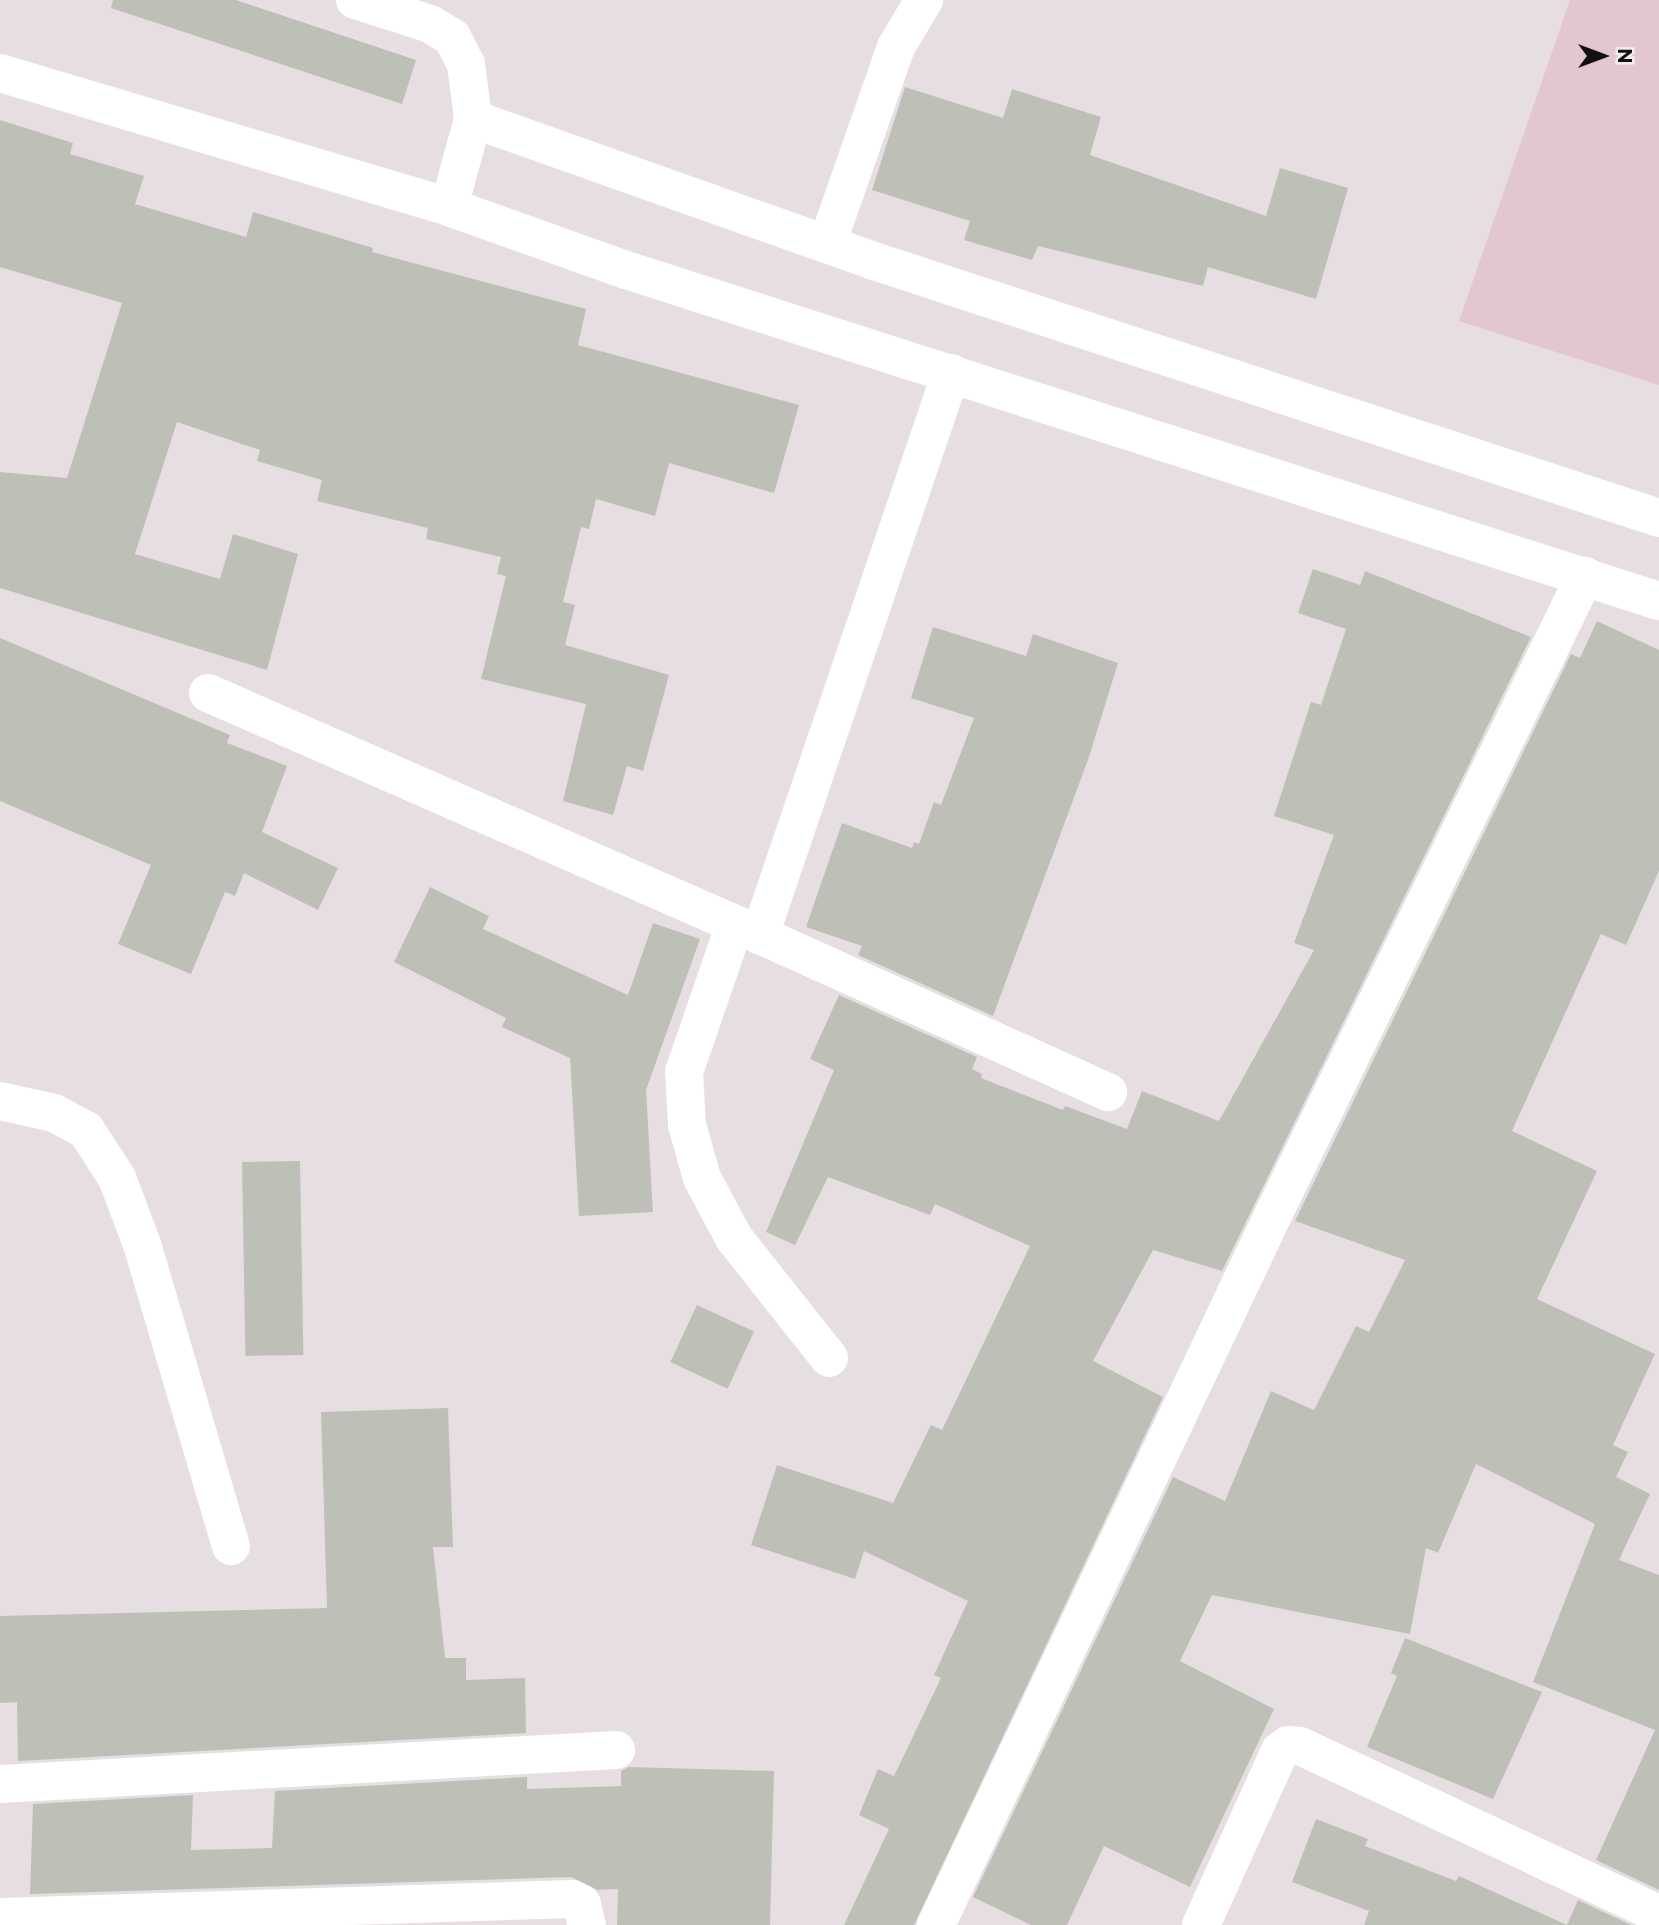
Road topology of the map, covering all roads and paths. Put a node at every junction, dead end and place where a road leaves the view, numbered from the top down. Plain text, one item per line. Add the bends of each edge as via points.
1 (355, 0) edge
2 (924, 0) edge
3 (0, 73) edge
4 (473, 119) junction
5 (449, 207) junction
6 (827, 244) junction
7 (951, 373) junction
8 (1659, 518) edge
9 (1585, 576) junction
10 (1659, 601) edge
11 (208, 693) dead end
12 (747, 930) junction
13 (1108, 1092) dead end
14 (0, 1101) edge
15 (829, 1359) dead end
16 (231, 1546) dead end
17 (616, 1750) dead end
18 (0, 1784) edge
19 (1659, 1914) edge
20 (0, 1917) edge
21 (587, 1925) edge
22 (936, 1925) edge
23 (1201, 1925) edge

1 - 4 street via 430,24 452,37 466,64
2 - 6 street via 896,47
3 - 5 street
4 - 5 street
4 - 6 street
5 - 7 street via 626,270
6 - 8 street
7 - 9 street
7 - 12 street
9 - 10 street
9 - 22 street via 1274,1213
11 - 12 street
12 - 13 street
12 - 15 street via 684,1072 687,1125 702,1178 734,1238
14 - 16 street via 54,1113 86,1130 117,1178 142,1244
17 - 18 street
19 - 23 street via 1300,1746 1288,1745 1280,1751
20 - 21 street via 572,1899 582,1903

